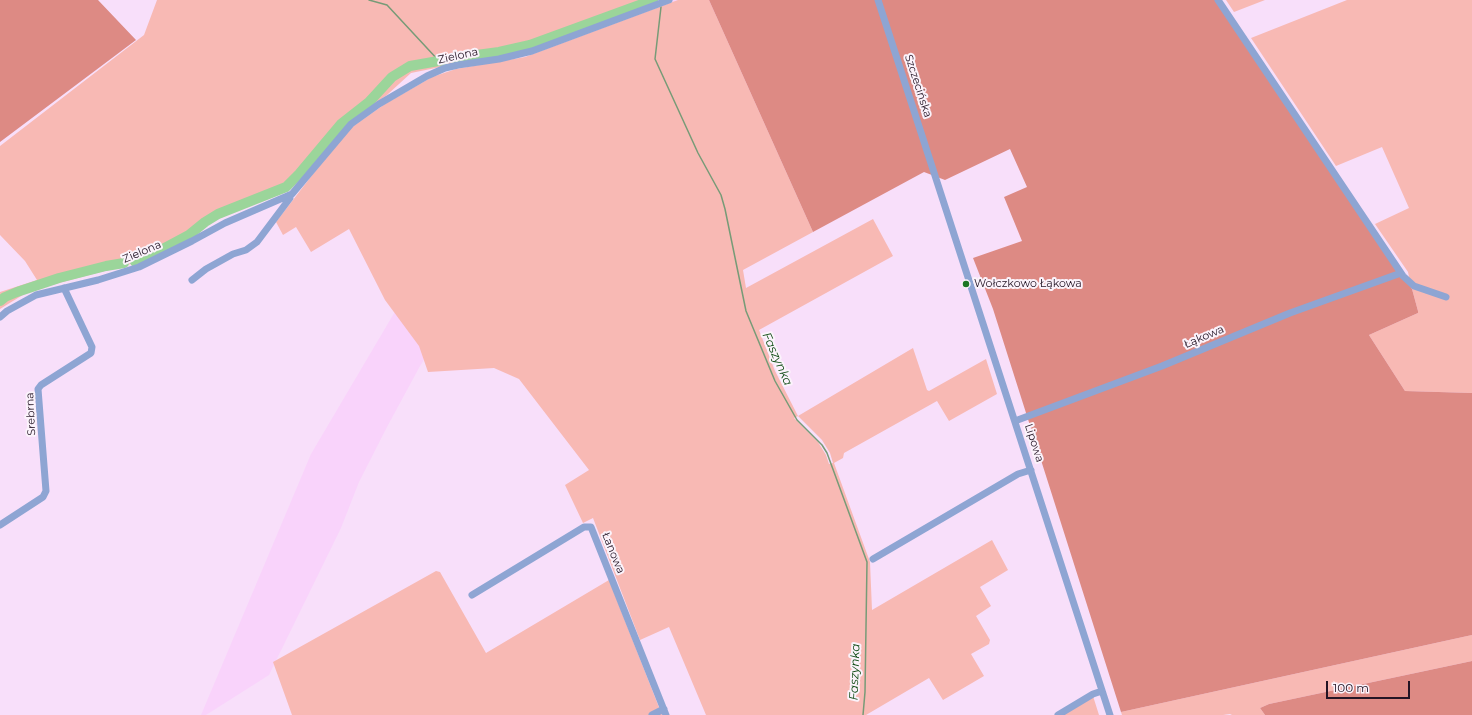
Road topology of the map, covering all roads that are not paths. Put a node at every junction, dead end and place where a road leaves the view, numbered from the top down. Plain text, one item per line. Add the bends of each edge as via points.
1 (669, 0) edge
2 (878, 0) edge
3 (1218, 0) edge
4 (936, 178) joint
5 (289, 195) junction
6 (1401, 273) junction
7 (192, 280) dead end
8 (64, 288) junction
9 (1446, 297) dead end
10 (0, 317) edge
11 (1015, 421) junction
12 (1031, 470) junction
13 (0, 524) edge
14 (873, 558) dead end
15 (472, 595) dead end
16 (1102, 691) junction
17 (665, 712) edge
18 (652, 715) edge
19 (1058, 715) edge
20 (1110, 715) edge

1 - 5 street, Zielona via 532,51 444,68 427,76 351,124
2 - 4 street, Szczecińska
3 - 6 street
4 - 11 street, Lipowa
5 - 7 street, Zielona via 290,198 257,242 206,269
5 - 8 street, Zielona via 225,222 139,267
6 - 9 street via 1414,286
6 - 11 street, Łąkowa via 1290,313 1162,366
8 - 10 street, Zielona via 32,296
8 - 13 street, Srebrna via 92,347 91,353 38,389 46,491 42,497
11 - 12 street, Lipowa
12 - 14 street via 1018,474
12 - 16 street, Lipowa
15 - 17 street, Łanowa via 584,527 590,527
16 - 19 street
16 - 20 street, Lipowa
17 - 18 street

